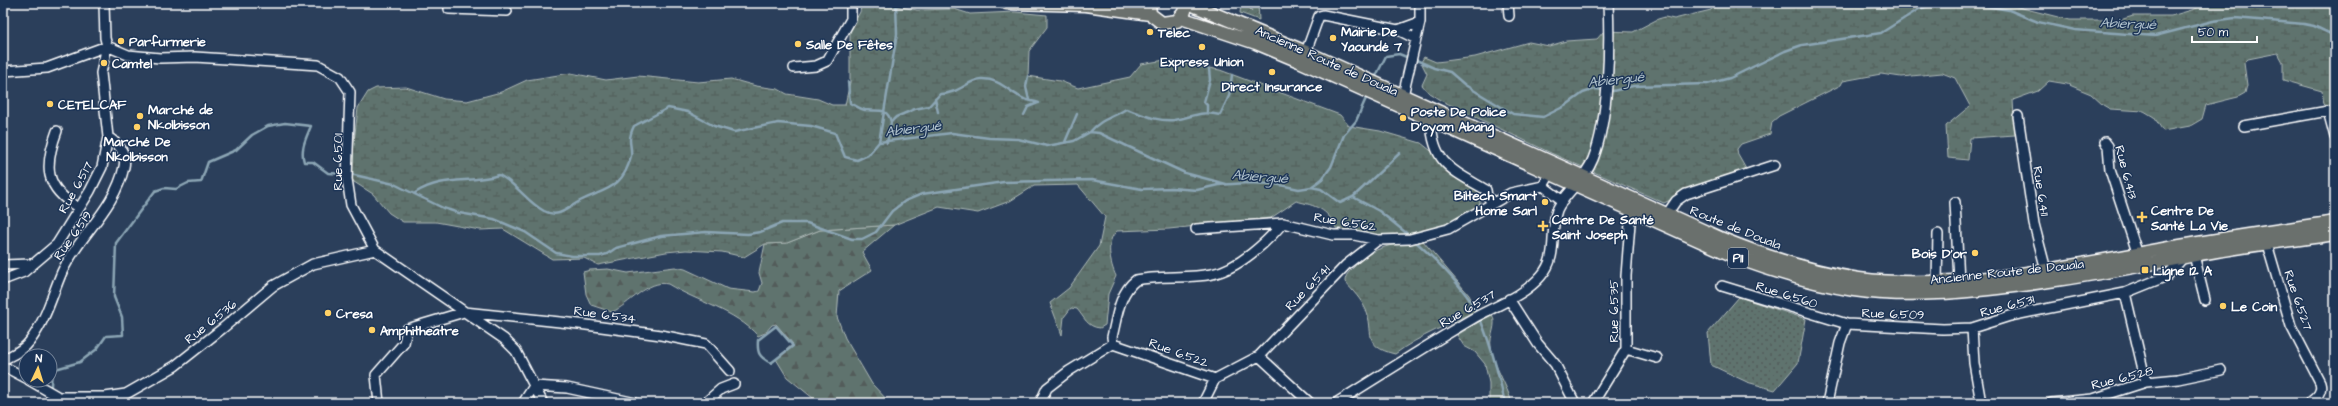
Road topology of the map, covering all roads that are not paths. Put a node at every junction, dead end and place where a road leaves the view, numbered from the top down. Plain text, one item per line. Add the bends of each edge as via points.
1 (104, 3) edge
2 (449, 3) edge
3 (850, 3) edge
4 (1007, 3) edge
5 (1187, 3) edge
6 (1420, 3) edge
7 (1508, 3) edge
8 (1608, 3) edge
9 (1150, 8) edge
10 (507, 11) dead end
11 (1509, 16) dead end
12 (1181, 18) junction
13 (1420, 22) junction
14 (1398, 30) junction
15 (1416, 42) junction
16 (107, 46) junction
17 (1306, 52) junction
18 (794, 68) dead end
19 (3, 71) edge
20 (1403, 95) junction
21 (1400, 108) junction
22 (2018, 116) dead end
23 (1431, 121) junction
24 (2244, 126) dead end
25 (57, 131) dead end
26 (2335, 137) edge
27 (108, 138) junction
28 (2105, 142) dead end
29 (1775, 165) dead end
30 (1550, 174) junction
31 (1584, 177) junction
32 (1543, 186) junction
33 (1576, 186) junction
34 (1563, 201) junction
35 (1492, 202) junction
36 (1955, 202) dead end
37 (79, 208) junction
38 (1631, 210) junction
39 (1667, 214) junction
40 (2335, 222) edge
41 (1283, 223) junction
42 (1196, 229) dead end
43 (1938, 234) dead end
44 (2335, 234) edge
45 (1378, 240) junction
46 (2267, 244) junction
47 (2180, 246) junction
48 (375, 250) junction
49 (2138, 255) junction
50 (2194, 255) junction
51 (2182, 259) junction
52 (31, 264) junction
53 (3, 265) edge
54 (2046, 270) junction
55 (3, 280) edge
56 (1938, 281) junction
57 (1959, 281) junction
58 (1722, 286) dead end
59 (2125, 294) junction
60 (1510, 299) junction
61 (2205, 300) dead end
62 (464, 312) junction
63 (1847, 324) junction
64 (1972, 328) junction
65 (1113, 344) junction
66 (1626, 349) junction
67 (1259, 356) junction
68 (1657, 358) dead end
69 (3, 360) edge
70 (3, 366) edge
71 (2221, 370) dead end
72 (730, 371) dead end
73 (18, 374) edge
74 (1214, 379) junction
75 (2146, 382) junction
76 (734, 384) dead end
77 (534, 386) junction
78 (42, 388) edge
79 (57, 397) junction
80 (72, 403) edge
81 (379, 403) edge
82 (523, 403) edge
83 (543, 403) edge
84 (636, 403) edge
85 (705, 403) edge
86 (1040, 403) edge
87 (1203, 403) edge
88 (1310, 403) edge
89 (1336, 403) edge
90 (1575, 403) edge
91 (1593, 403) edge
92 (1827, 403) edge
93 (1981, 403) edge
94 (2052, 403) edge
95 (2309, 403) edge

1 - 16 street, Rue 6.517
2 - 10 street via 449,9
3 - 18 street via 851,19 827,61 816,66
4 - 9 main road
5 - 12 main road
5 - 17 main road, Route de Douala / P11
6 - 13 street
7 - 11 street
8 - 31 street, Rue 6.537 via 1604,103 1594,158
9 - 12 main road via 1158,21 1167,24
12 - 21 main road, Ancienne Route de Douala / P11 via 1256,43
13 - 14 street
13 - 15 street
14 - 15 street
14 - 17 street via 1323,14 1316,20
15 - 20 street
16 - 19 street via 47,68
16 - 27 street, Rue 6.517 via 101,73
16 - 48 street, Rue 6.501 via 128,55 160,58 195,57 318,65 335,74 346,83 350,92 347,179 351,205
17 - 20 main road, Route de Douala / P11
20 - 21 street
20 - 31 main road, Route de Douala / P11
21 - 23 main road, Ancienne Route de Douala / P11
22 - 54 street, Rue 6.411 via 2034,224
23 - 30 main road, Ancienne Route de Douala / P11
23 - 35 street via 1432,142 1438,156 1452,170 1486,190
24 - 26 street via 2328,111
25 - 37 street via 48,160 49,175 58,191
27 - 37 street, Rue 6.517 via 102,167
27 - 69 street, Rue 6.519 via 119,144 124,155 124,167 105,211 62,272 41,326 31,341 23,350
28 - 49 street, Rue 6.413 via 2108,146 2112,174
29 - 39 street via 1686,194 1676,201
30 - 32 street
30 - 33 main road, Ancienne Route de Douala / P11
31 - 33 street, Rue 6.537
31 - 39 main road, Route de Douala / P11
32 - 34 street
32 - 35 street, Rue 6.562 via 1511,193
33 - 34 street, Rue 6.537
33 - 38 main road, Ancienne Route de Douala / P11
34 - 60 street, Rue 6.537 via 1554,220 1554,243 1550,264 1541,277
35 - 45 street, Rue 6.562 via 1448,229 1410,239
36 - 57 street
37 - 52 street, Rue 6.517 via 56,244
38 - 51 main road, Ancienne Route de Douala / P11 via 1702,244 1764,268 1828,285 1862,290 1899,293 1960,292 2084,277
38 - 66 street, Rue 6.535 via 1626,276
39 - 56 main road, Route de Douala / P11 via 1754,252 1834,275 1896,282
40 - 47 main road, Route de Douala / P11
41 - 42 street, Rue 6.562
41 - 45 street, Rue 6.562 via 1320,233 1354,235
41 - 65 street via 1266,242 1224,271 1136,280 1123,294 1112,337
43 - 56 street
44 - 46 main road, Ancienne Route de Douala / P11
45 - 67 street, Rue 6.541 via 1346,264
46 - 50 main road, Ancienne Route de Douala / P11
46 - 95 street, Rue 6.527 via 2291,326 2322,388
47 - 49 main road, Route de Douala / P11
47 - 51 street
48 - 62 street, Rue 6.501
48 - 79 street, Rue 6.536 via 313,264 273,286 175,366 126,394 105,397
49 - 54 main road, Route de Douala / P11
50 - 51 main road, Ancienne Route de Douala / P11
50 - 61 street
51 - 59 street, Rue 6.531 via 2167,276
52 - 53 street
52 - 55 street, Rue 6.517 via 21,274
54 - 57 main road, Route de Douala / P11
56 - 57 main road, Route de Douala / P11
58 - 63 street, Rue 6.560
59 - 64 street, Rue 6.531 via 2010,316
59 - 75 street
60 - 89 street, Rue 6.537 via 1484,312
60 - 90 street via 1538,344 1555,364
62 - 72 street, Rue 6.534 via 586,325 706,344
62 - 77 street, Rue 6.501 via 504,339 516,352
62 - 81 street via 407,329 404,343 376,375
63 - 64 street, Rue 6.509
63 - 92 street, Rue 6.509 via 1840,343
64 - 93 street, Rue 6.531 via 1974,363
65 - 74 street, Rue 6.522
65 - 86 street via 1047,388
66 - 68 street
66 - 91 street, Rue 6.535
67 - 74 street, Rue 6.522
67 - 88 street
70 - 73 street
71 - 75 street, Rue 6.528 via 2178,379
74 - 87 street
75 - 94 street, Rue 6.528 via 2093,399
76 - 85 street via 721,389
77 - 82 street
77 - 83 street, Rue 6.501
77 - 84 street via 567,388
78 - 79 street
79 - 80 street

